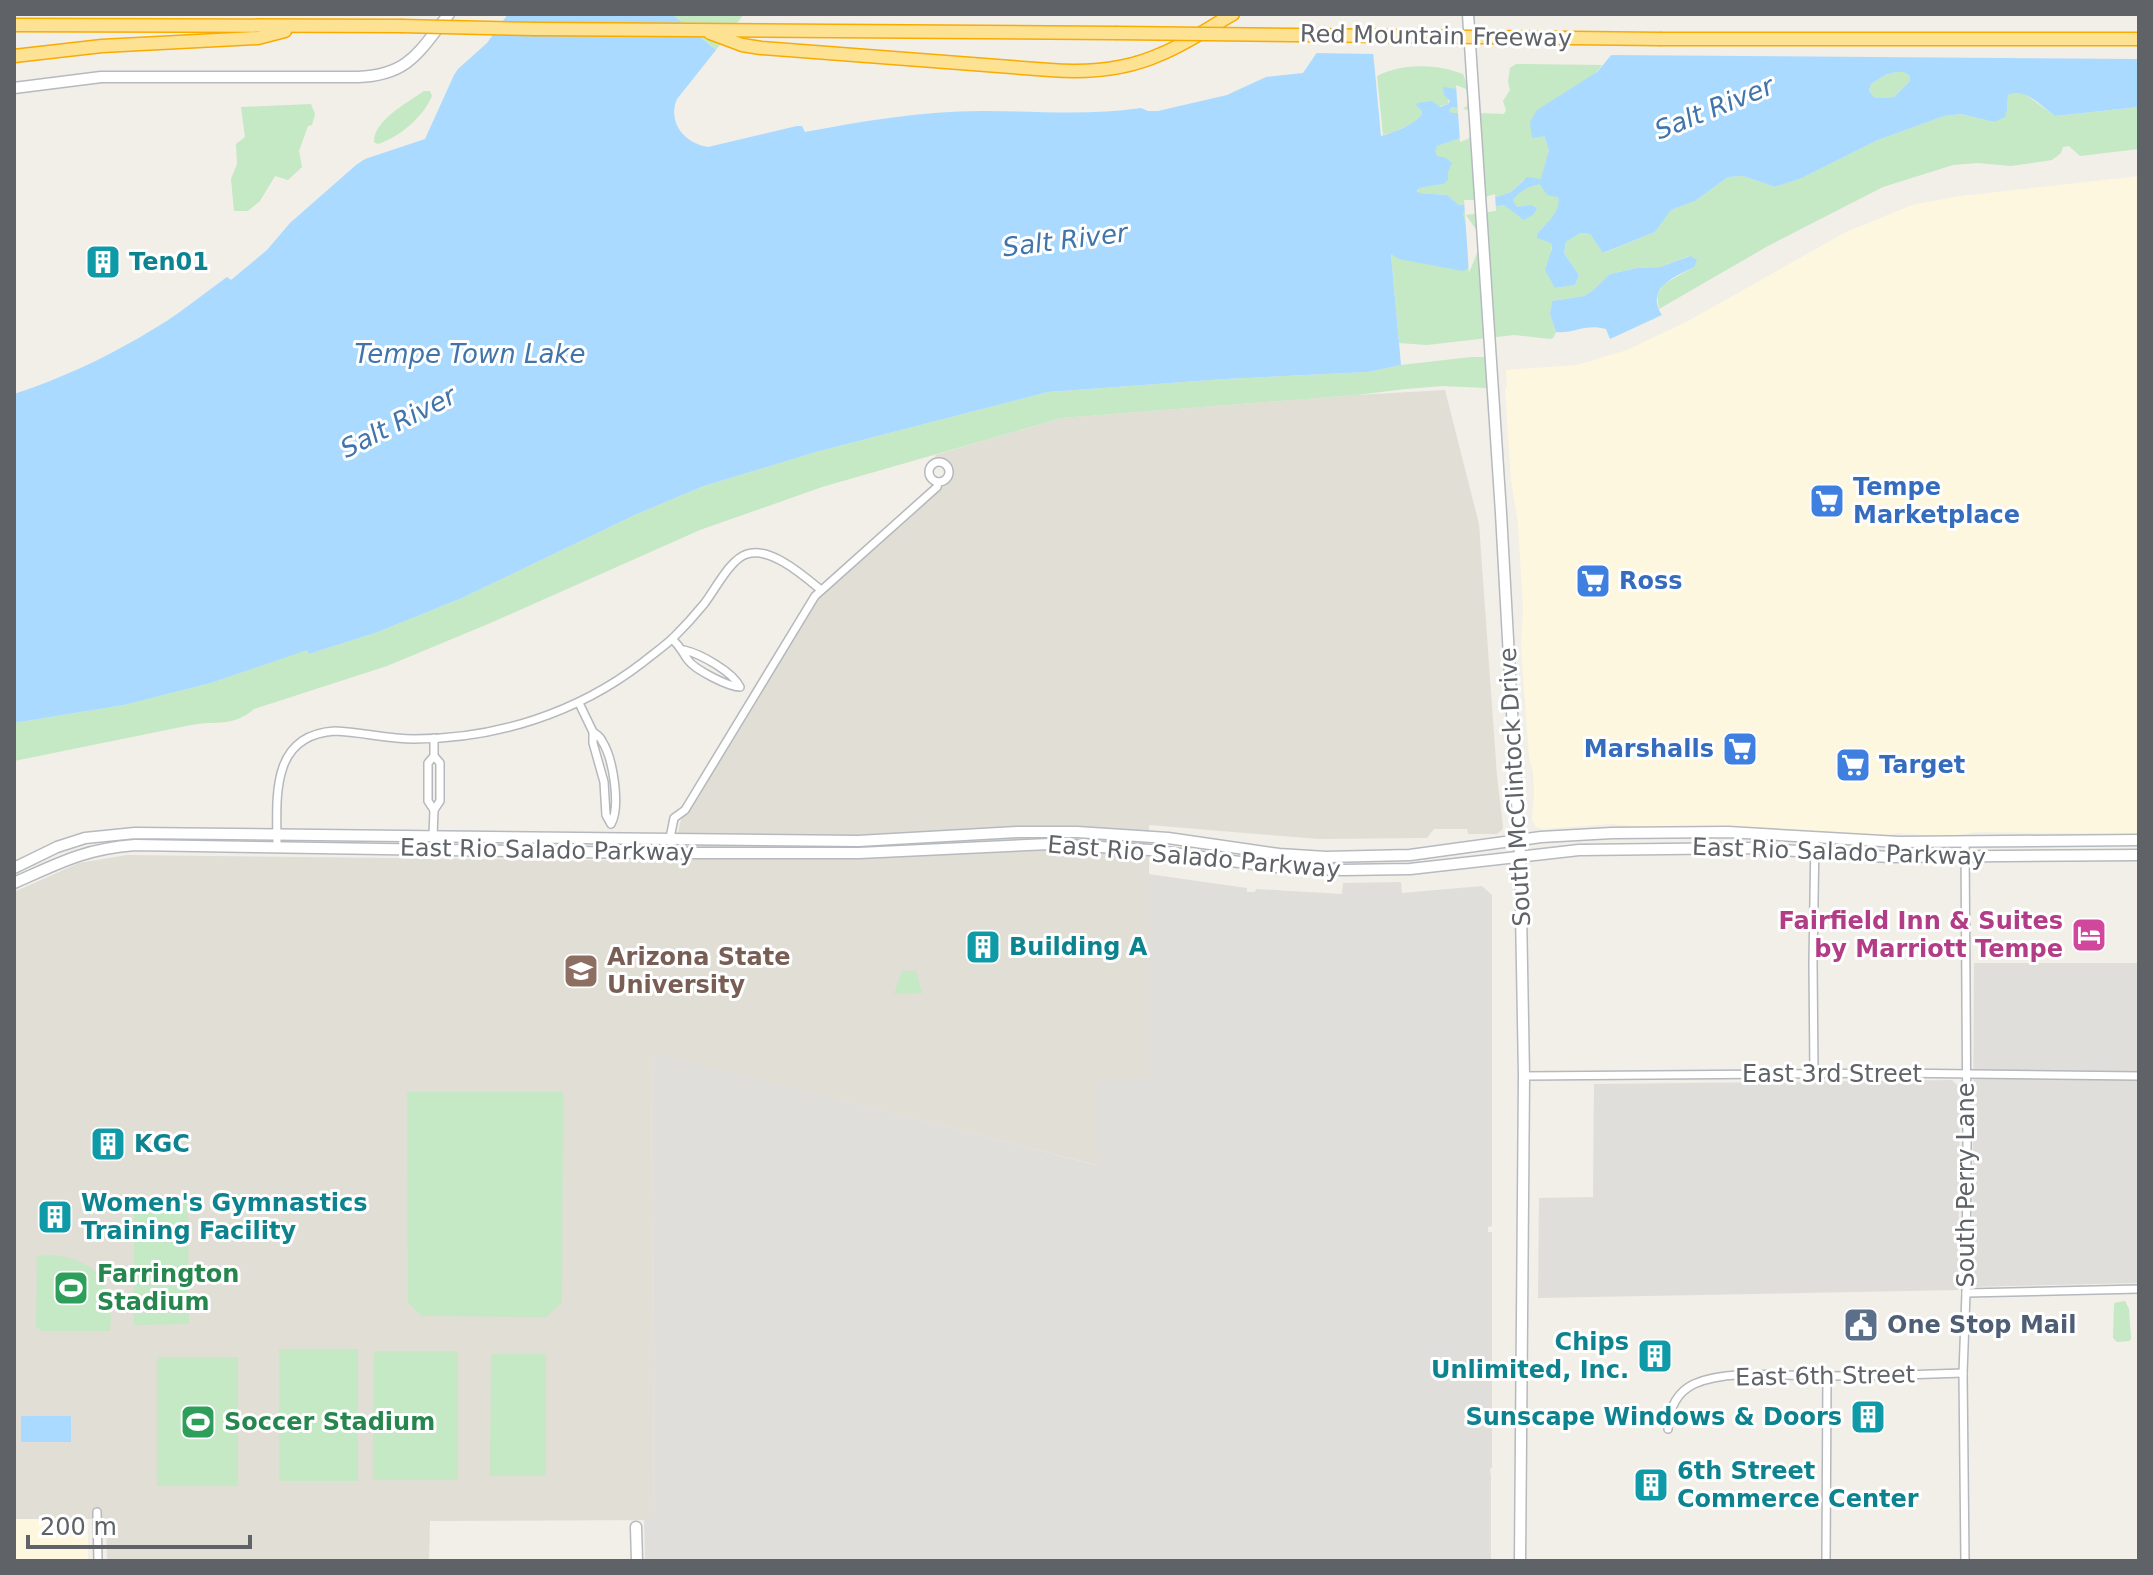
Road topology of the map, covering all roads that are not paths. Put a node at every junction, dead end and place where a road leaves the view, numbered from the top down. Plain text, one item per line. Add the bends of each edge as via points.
1 (449, 14) edge
2 (1233, 14) edge
3 (1468, 14) edge
4 (14, 25) edge
5 (300, 27) junction
6 (703, 30) junction
7 (2139, 39) edge
8 (14, 56) edge
9 (14, 88) edge
10 (938, 482) dead end
11 (821, 590) junction
12 (672, 639) junction
13 (755, 695) junction
14 (579, 703) junction
15 (434, 738) junction
16 (277, 834) junction
17 (433, 836) junction
18 (610, 837) junction
19 (1815, 837) junction
20 (670, 838) junction
21 (1519, 840) junction
22 (2139, 840) edge
23 (1965, 842) junction
24 (277, 847) junction
25 (610, 852) junction
26 (1815, 853) junction
27 (2139, 855) edge
28 (1520, 856) junction
29 (1965, 856) junction
30 (14, 868) edge
31 (14, 883) edge
32 (1814, 1073) junction
33 (1967, 1073) junction
34 (1524, 1076) junction
35 (2139, 1076) edge
36 (2139, 1289) edge
37 (1966, 1293) junction
38 (1963, 1373) junction
39 (1827, 1376) junction
40 (1668, 1429) dead end
41 (97, 1512) dead end
42 (636, 1527) dead end
43 (98, 1561) edge
44 (637, 1561) edge
45 (1520, 1561) edge
46 (1826, 1561) edge
47 (1965, 1561) edge

1 - 9 main road via 407,64 386,75 101,77
2 - 6 highway via 1162,54 1094,71 742,45
3 - 21 main road, South McClintock Drive
4 - 5 highway, Red Mountain Freeway
5 - 6 highway, Red Mountain Freeway, bridge
5 - 8 highway via 258,38
6 - 7 highway, Red Mountain Freeway, bridge
10 - 11 street
11 - 12 street via 770,555 746,554
11 - 13 street
12 - 13 street
12 - 14 street
13 - 20 street via 685,810 674,818
14 - 15 street via 521,724
14 - 18 street via 593,732
15 - 16 street via 335,731 306,739 289,754 280,773
15 - 17 street via 434,756 428,763
16 - 17 main road, East Rio Salado Parkway
16 - 24 street
16 - 30 main road, East Rio Salado Parkway via 110,834 57,847
17 - 18 main road, East Rio Salado Parkway
18 - 20 main road, East Rio Salado Parkway
18 - 25 street
19 - 21 main road, East Rio Salado Parkway via 1626,833
19 - 23 main road, East Rio Salado Parkway
19 - 26 street
20 - 21 main road, East Rio Salado Parkway via 869,841 1077,832 1326,857 1410,855
21 - 28 main road, South McClintock Drive
22 - 23 main road, East Rio Salado Parkway
23 - 29 street, South Perry Lane
24 - 25 main road, East Rio Salado Parkway
24 - 31 main road, East Rio Salado Parkway via 108,847 75,855
25 - 28 main road, East Rio Salado Parkway via 892,853 1050,844 1343,870 1410,869
26 - 28 main road, East Rio Salado Parkway via 1689,848
26 - 29 main road, East Rio Salado Parkway
26 - 32 street
27 - 29 main road, East Rio Salado Parkway
28 - 34 main road, South McClintock Drive
29 - 33 street, South Perry Lane
32 - 33 street, East 3rd Street
32 - 34 street, East 3rd Street
33 - 35 street, East 3rd Street
33 - 37 street, South Perry Lane
34 - 45 main road, South McClintock Drive
36 - 37 street
37 - 38 street, South Perry Lane
38 - 39 street, East 6th Street
38 - 47 street, South Perry Lane
39 - 40 street, East 6th Street via 1712,1378 1691,1385 1673,1403
39 - 46 street
41 - 43 street
42 - 44 main road

